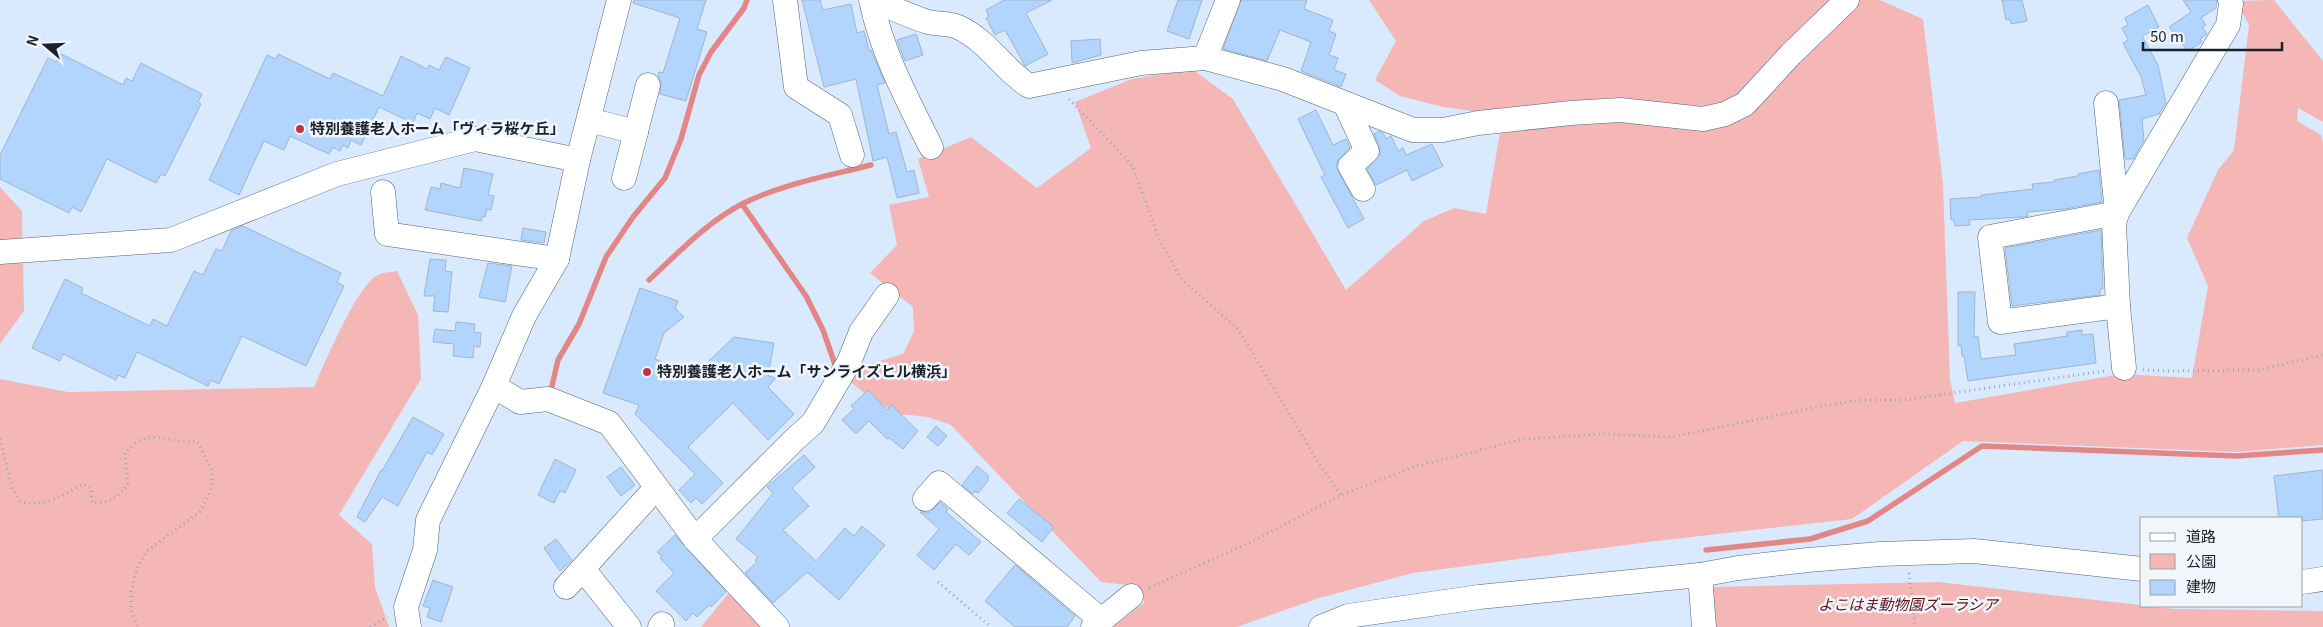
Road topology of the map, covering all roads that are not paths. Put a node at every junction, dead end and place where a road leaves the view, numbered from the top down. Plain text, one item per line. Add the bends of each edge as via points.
1 (619, 0) edge
2 (785, 0) edge
3 (873, 0) edge
4 (1228, 0) edge
5 (1847, 0) edge
6 (2230, 0) edge
7 (1205, 58) junction
8 (648, 85) dead end
9 (2106, 103) dead end
10 (1346, 106) junction
11 (589, 120) junction
12 (636, 132) junction
13 (932, 147) dead end
14 (852, 155) dead end
15 (578, 160) junction
16 (379, 176) junction
17 (624, 178) dead end
18 (1364, 190) dead end
19 (2117, 213) junction
20 (0, 252) edge
21 (557, 259) junction
22 (887, 295) dead end
23 (2118, 306) junction
24 (2124, 368) road end
25 (494, 386) junction
26 (656, 488) junction
27 (925, 499) dead end
28 (695, 539) junction
29 (583, 569) junction
30 (2140, 569) edge
31 (1700, 575) junction
32 (2323, 579) edge
33 (2303, 582) edge
34 (566, 586) dead end
35 (1131, 596) road end
36 (408, 617) edge
37 (1097, 623) edge
38 (629, 627) edge
39 (777, 627) edge
40 (1321, 627) edge
41 (1704, 627) edge

1 - 11 street
2 - 14 street via 796,87 840,115
3 - 7 street via 930,22 957,26 1029,86 1141,63
3 - 13 street via 877,26 896,78
4 - 7 street
5 - 10 street via 1745,104 1703,119 1620,110 1478,123 1443,130 1413,130
6 - 19 street via 2228,25
7 - 10 street via 1283,79
8 - 12 street
9 - 19 street
10 - 18 street via 1367,151 1350,166
11 - 12 street
11 - 15 street
12 - 17 street
15 - 16 street via 475,139
15 - 21 street
16 - 20 street via 337,174 171,240
16 - 21 street via 387,234
19 - 23 street via 2114,224
19 - 23 street via 1990,238 2000,322
21 - 25 street via 524,316
22 - 28 street via 861,332 849,362 813,423
23 - 24 street
25 - 26 street via 520,402 548,399 609,423
25 - 36 street via 428,520 425,550
26 - 28 street
26 - 29 street
27 - 37 street via 939,483
28 - 39 street
29 - 34 street
29 - 38 street
30 - 31 street via 2004,553 1936,551 1808,560
31 - 40 street via 1479,596 1348,616
31 - 41 street
32 - 33 street
35 - 37 street

